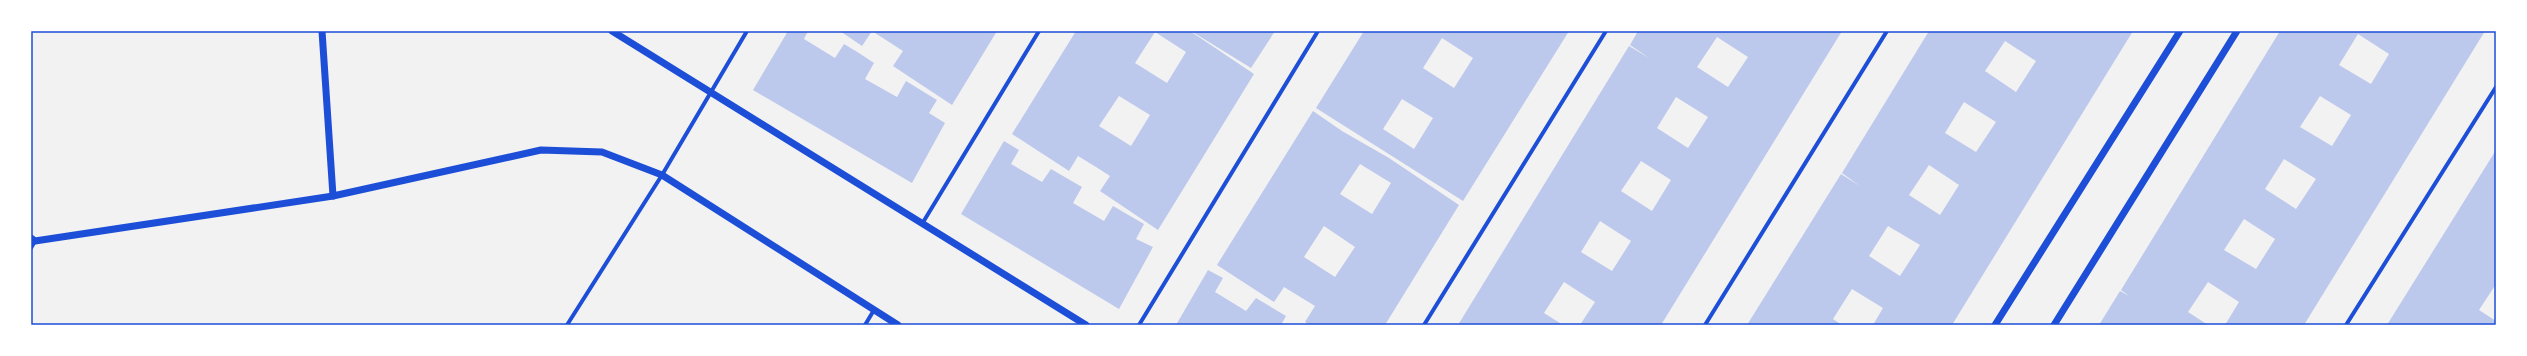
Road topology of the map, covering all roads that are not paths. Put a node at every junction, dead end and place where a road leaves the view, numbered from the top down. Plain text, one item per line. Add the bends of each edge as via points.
1 (322, 31) edge
2 (612, 31) edge
3 (747, 31) edge
4 (1039, 31) edge
5 (1318, 31) edge
6 (1606, 31) edge
7 (1887, 31) edge
8 (2180, 31) edge
9 (2237, 31) edge
10 (2496, 87) edge
11 (710, 92) junction
12 (662, 175) junction
13 (333, 196) junction
14 (922, 224) junction
15 (33, 239) edge
16 (31, 248) edge
17 (874, 310) junction
18 (567, 325) edge
19 (864, 325) edge
20 (898, 325) edge
21 (1086, 325) edge
22 (1138, 325) edge
23 (1424, 325) edge
24 (1705, 325) edge
25 (1995, 325) edge
26 (2054, 325) edge
27 (2346, 325) edge

1 - 13 street
2 - 11 street
3 - 11 street
4 - 14 street
5 - 22 street
6 - 23 street
7 - 24 street
8 - 25 street
9 - 26 street
10 - 27 street
11 - 12 street
11 - 14 street
12 - 13 street via 602,152 541,150
12 - 17 street
12 - 18 street
13 - 15 street
14 - 21 street
15 - 16 street
17 - 19 street
17 - 20 street

